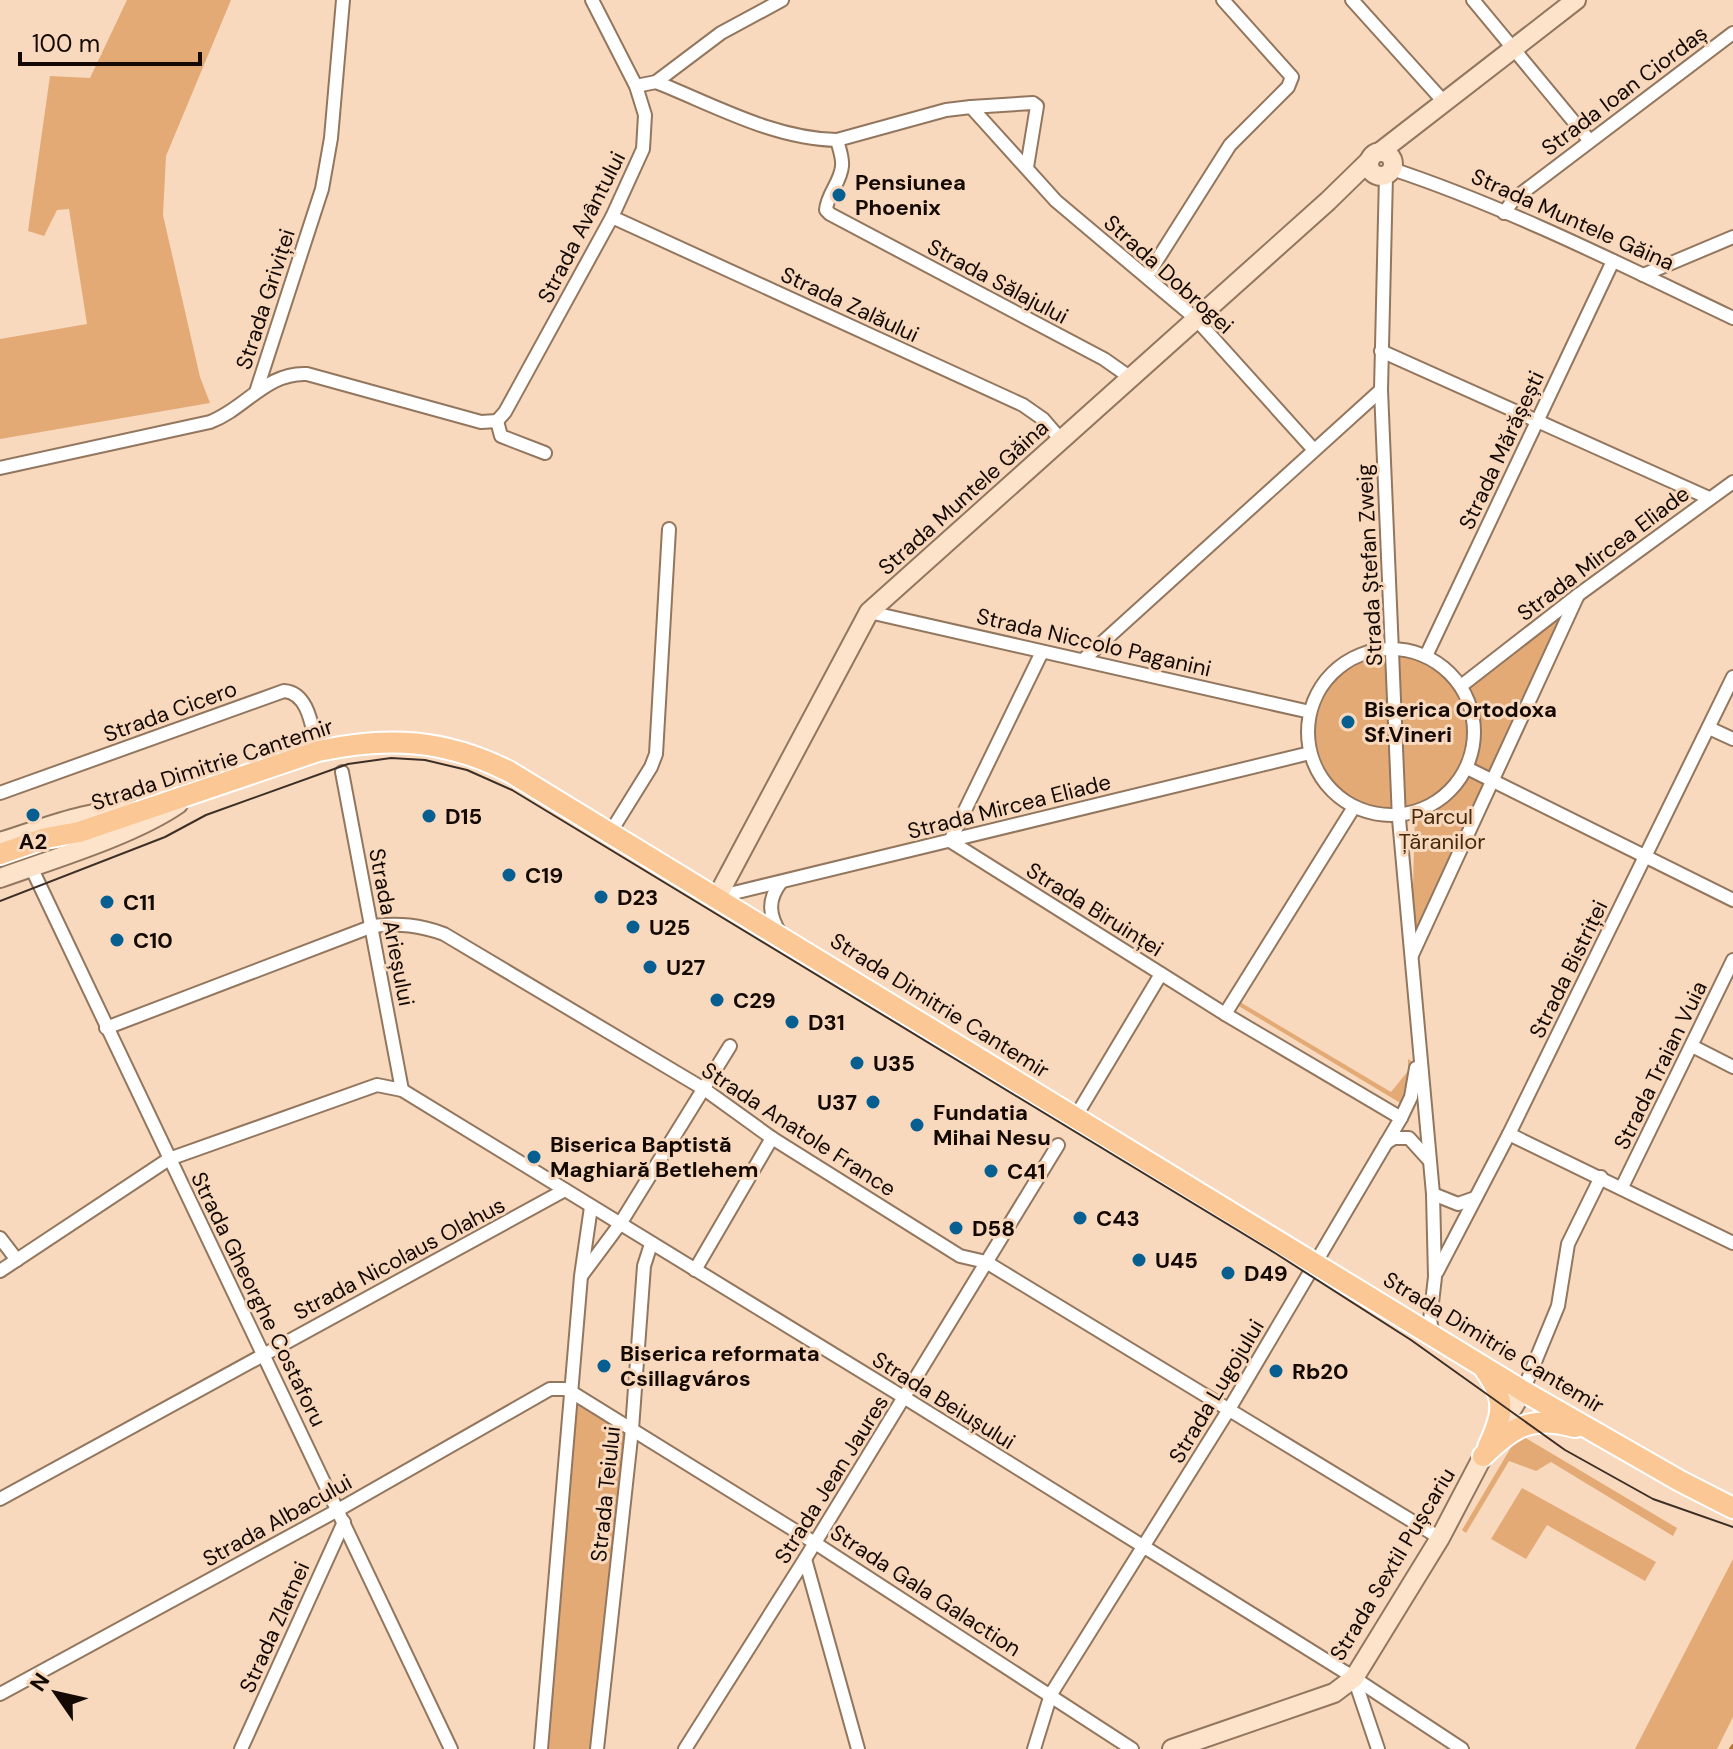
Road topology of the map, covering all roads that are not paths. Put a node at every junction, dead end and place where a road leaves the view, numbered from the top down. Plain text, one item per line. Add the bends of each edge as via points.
1 (342, 0) edge
2 (592, 0) edge
3 (782, 0) edge
4 (1223, 0) edge
5 (1352, 0) edge
6 (1473, 0) edge
7 (1576, 0) edge
8 (1733, 33) edge
9 (1513, 48) junction
10 (656, 82) junction
11 (636, 86) junction
12 (1444, 102) junction
13 (643, 105) junction
14 (971, 107) junction
15 (837, 140) junction
16 (1589, 140) junction
17 (1383, 166) junction
18 (1027, 167) junction
19 (1504, 213) junction
20 (612, 217) junction
21 (1733, 237) edge
22 (1613, 261) junction
23 (1643, 275) junction
24 (1147, 276) junction
25 (1195, 318) junction
26 (1733, 318) edge
27 (1381, 351) junction
28 (1131, 378) junction
29 (1381, 390) junction
30 (256, 392) junction
31 (1536, 420) junction
32 (497, 421) junction
33 (1062, 441) junction
34 (1314, 450) junction
35 (545, 453) dead end
36 (0, 468) edge
37 (1733, 482) edge
38 (1709, 498) junction
39 (669, 529) dead end
40 (1578, 595) junction
41 (869, 612) junction
42 (1392, 649) junction
43 (1042, 652) junction
44 (1426, 656) junction
45 (1083, 660) junction
46 (1733, 677) edge
47 (1461, 686) junction
48 (1310, 712) junction
49 (1709, 728) junction
50 (1733, 739) edge
51 (318, 751) junction
52 (1310, 753) junction
53 (1467, 768) junction
54 (342, 772) dead end
55 (1493, 780) junction
56 (0, 793) edge
57 (190, 795) junction
58 (1354, 807) junction
59 (145, 811) junction
60 (1399, 816) junction
61 (79, 832) junction
62 (610, 833) junction
63 (950, 841) junction
64 (0, 842) edge
65 (0, 854) edge
66 (1645, 858) junction
67 (0, 867) edge
68 (31, 867) junction
69 (0, 878) edge
70 (781, 882) junction
71 (717, 897) junction
72 (1733, 900) edge
73 (373, 926) junction
74 (782, 936) junction
75 (1411, 958) junction
76 (1733, 960) edge
77 (1161, 974) junction
78 (1225, 1014) junction
79 (106, 1028) junction
80 (730, 1046) dead end
81 (1692, 1046) junction
82 (1419, 1049) junction
83 (1733, 1067) edge
84 (704, 1089) junction
85 (402, 1090) junction
86 (1076, 1116) junction
87 (1401, 1118) junction
88 (1509, 1134) junction
89 (772, 1138) junction
90 (1386, 1143) junction
91 (1058, 1145) dead end
92 (169, 1159) junction
93 (1429, 1162) junction
94 (1601, 1177) junction
95 (1622, 1187) junction
96 (565, 1190) junction
97 (1433, 1194) junction
98 (1475, 1198) junction
99 (591, 1207) junction
100 (620, 1224) junction
101 (0, 1238) edge
102 (1733, 1243) edge
103 (651, 1244) junction
104 (17, 1260) junction
105 (986, 1262) junction
106 (1317, 1262) junction
107 (695, 1270) junction
108 (0, 1271) edge
109 (581, 1276) junction
110 (1435, 1277) junction
111 (1433, 1335) junction
112 (263, 1354) junction
113 (1480, 1363) junction
114 (1523, 1391) junction
115 (573, 1393) junction
116 (905, 1398) junction
117 (1228, 1411) junction
118 (632, 1429) junction
119 (1596, 1433) junction
120 (1483, 1456) junction
121 (0, 1499) edge
122 (1733, 1508) edge
123 (341, 1516) junction
124 (1440, 1538) junction
125 (815, 1543) junction
126 (1142, 1547) junction
127 (805, 1559) junction
128 (1354, 1678) junction
129 (0, 1694) edge
130 (1051, 1694) junction
131 (1206, 1744) edge
132 (241, 1749) edge
133 (451, 1749) edge
134 (541, 1749) edge
135 (597, 1749) edge
136 (685, 1749) edge
137 (858, 1749) edge
138 (1034, 1749) edge
139 (1132, 1749) edge
140 (1172, 1749) edge
141 (1378, 1749) edge
142 (1462, 1749) edge

1 - 30 street, Strada Griviței via 322,189
2 - 11 street, Strada Avântului
3 - 10 street via 721,33
4 - 24 street via 1292,77 1230,145
5 - 12 street
6 - 9 street
7 - 9 street
8 - 16 street, Strada Ioan Ciordaș
9 - 12 street
9 - 16 street
10 - 11 street
10 - 13 street via 654,94
10 - 15 street via 801,138
11 - 13 street, Strada Avântului
12 - 17 street via 1414,127
13 - 20 street, Strada Avântului via 643,149
14 - 15 street
14 - 18 street, Strada Dobrogei
14 - 18 street via 1037,106
15 - 28 street, Strada Sălajului via 843,164 826,203 830,214
16 - 19 street, Strada Ioan Ciordaș via 1514,199
17 - 19 street, Strada Muntele Găina
17 - 25 street, Strada Muntele Găina via 1328,201
17 - 27 street, Strada Ștefan Zweig
18 - 24 street, Strada Dobrogei via 1056,201
19 - 22 street, Strada Muntele Găina
20 - 32 street, Strada Avântului
20 - 33 street, Strada Zalăului via 1023,405
21 - 23 street
22 - 23 street, Strada Muntele Găina
22 - 31 street, Strada Mărășești
23 - 26 street, Strada Muntele Găina
24 - 25 street, Strada Dobrogei
25 - 28 street, Strada Muntele Găina
25 - 34 street, Strada Dobrogei
27 - 29 street, Strada Ștefan Zweig
27 - 31 street
28 - 33 street, Strada Muntele Găina
29 - 34 street
29 - 42 street, Strada Ștefan Zweig
30 - 32 street via 283,376 307,374 481,422
30 - 36 street, Strada Griviței via 210,422
31 - 38 street
31 - 44 street, Strada Mărășești
32 - 35 street via 501,436
33 - 41 street, Strada Muntele Găina
34 - 45 street
37 - 38 street, Strada Mircea Eliade
38 - 40 street, Strada Mircea Eliade
39 - 62 street via 656,754
40 - 47 street, Strada Mircea Eliade
40 - 55 street
41 - 43 street, Strada Niccolo Paganini
41 - 71 street, Strada Muntele Găina
42 - 44 street
42 - 48 street via 1359,655 1340,666 1323,683
42 - 60 street, Strada Ștefan Zweig
43 - 45 street, Strada Niccolo Paganini
43 - 63 street
44 - 47 street
45 - 48 street, Strada Niccolo Paganini
46 - 49 street, Strada Bistriței
47 - 53 street via 1475,731
48 - 52 street
49 - 50 street
49 - 66 street, Strada Bistriței
51 - 56 street, Strada Cicero via 303,700 284,691
51 - 57 main road, Strada Dimitrie Cantemir
51 - 62 main road, Strada Dimitrie Cantemir via 396,742 451,748 510,772
52 - 58 street via 1326,785
52 - 63 street, Strada Mircea Eliade
53 - 55 street
53 - 60 street via 1441,799
54 - 73 street, Strada Arieșului
55 - 66 street
55 - 75 street
57 - 59 main road, Strada Dimitrie Cantemir
57 - 68 street via 151,819
58 - 60 street
58 - 78 street
59 - 61 main road, Strada Dimitrie Cantemir
59 - 64 street via 87,814
60 - 75 street, Strada Ștefan Zweig
61 - 65 main road, Strada Dimitrie Cantemir
61 - 67 main road, Strada Dimitrie Cantemir
62 - 71 main road, Strada Dimitrie Cantemir
63 - 70 street, Strada Mircea Eliade
63 - 77 street, Strada Biruinței
66 - 72 street
66 - 88 street, Strada Bistriței
68 - 69 street
68 - 79 street, Strada Gheorghe Costaforu
70 - 71 street, Strada Mircea Eliade
70 - 74 street via 770,907
71 - 74 main road, Strada Dimitrie Cantemir
73 - 79 street, Strada Anatole France
73 - 84 street, Strada Anatole France via 413,925 444,934
73 - 85 street, Strada Arieșului
74 - 86 main road, Strada Dimitrie Cantemir
75 - 82 street, Strada Ștefan Zweig
76 - 81 street, Strada Traian Vuia
77 - 78 street, Strada Biruinței
77 - 86 street
78 - 87 street, Strada Biruinței
79 - 92 street, Strada Gheorghe Costaforu
80 - 84 street
81 - 83 street
81 - 95 street, Strada Traian Vuia
82 - 87 street, Strada Lugojului via 1414,1085
82 - 93 street, Strada Ștefan Zweig
84 - 89 street, Strada Anatole France
84 - 100 street
85 - 92 street via 377,1085
85 - 96 street, Strada Beiușului
86 - 106 main road, Strada Dimitrie Cantemir
87 - 90 street, Strada Lugojului
88 - 94 street
88 - 98 street, Strada Bistriței
89 - 105 street, Strada Anatole France via 960,1256
89 - 107 street
90 - 93 street via 1409,1138
90 - 106 street, Strada Lugojului
91 - 105 street, Strada Jean Jaures
92 - 104 street
92 - 112 street, Strada Gheorghe Costaforu
93 - 97 street, Strada Ștefan Zweig
94 - 95 street
94 - 114 street via 1568,1244 1558,1306
95 - 102 street
96 - 99 street, Strada Beiușului
96 - 112 street, Strada Nicolaus Olahus
97 - 98 street via 1458,1204
97 - 110 street, Strada Ștefan Zweig
98 - 110 street, Strada Bistriței
99 - 100 street, Strada Beiușului
99 - 109 street, Strada Teiului
100 - 103 street, Strada Beiușului
100 - 109 street
101 - 104 street
103 - 107 street, Strada Beiușului
103 - 118 street, Strada Teiului via 644,1266
104 - 108 street
105 - 116 street, Strada Jean Jaures
105 - 117 street, Strada Anatole France
106 - 111 main road, Strada Dimitrie Cantemir
106 - 117 street, Strada Lugojului
107 - 116 street, Strada Beiușului
109 - 115 street, Strada Teiului
110 - 111 street, Strada Ștefan Zweig
111 - 113 main road, Strada Dimitrie Cantemir
112 - 121 street, Strada Nicolaus Olahus
112 - 123 street, Strada Gheorghe Costaforu
113 - 114 main road, Strada Dimitrie Cantemir
113 - 120 main road via 1502,1406
114 - 119 main road, Strada Dimitrie Cantemir
114 - 120 street, Strada Sextil Pușcariu
115 - 118 street, Strada Gala Galaction
115 - 123 street, Strada Albacului via 550,1389
115 - 134 street, Strada Teiului
116 - 125 street, Strada Jean Jaures
116 - 126 street, Strada Beiușului
117 - 124 street, Strada Anatole France
117 - 126 street, Strada Lugojului
118 - 125 street, Strada Gala Galaction
118 - 135 street, Strada Teiului
119 - 120 main road via 1525,1423
119 - 122 main road, Strada Dimitrie Cantemir
120 - 124 street, Strada Sextil Pușcariu
123 - 129 street, Strada Albacului
123 - 132 street, Strada Zlatnei
123 - 133 street, Strada Gheorghe Costaforu
124 - 128 street, Strada Sextil Pușcariu
125 - 127 street, Strada Jean Jaures
125 - 130 street, Strada Gala Galaction
126 - 128 street, Strada Beiușului
126 - 130 street, Strada Lugojului
127 - 136 street, Strada Jean Jaures
127 - 137 street
128 - 131 street, Strada Sextil Pușcariu via 1334,1693
128 - 141 street
128 - 142 street, Strada Beiușului
130 - 138 street, Strada Lugojului
130 - 139 street, Strada Gala Galaction
131 - 140 street, Strada Sextil Pușcariu

